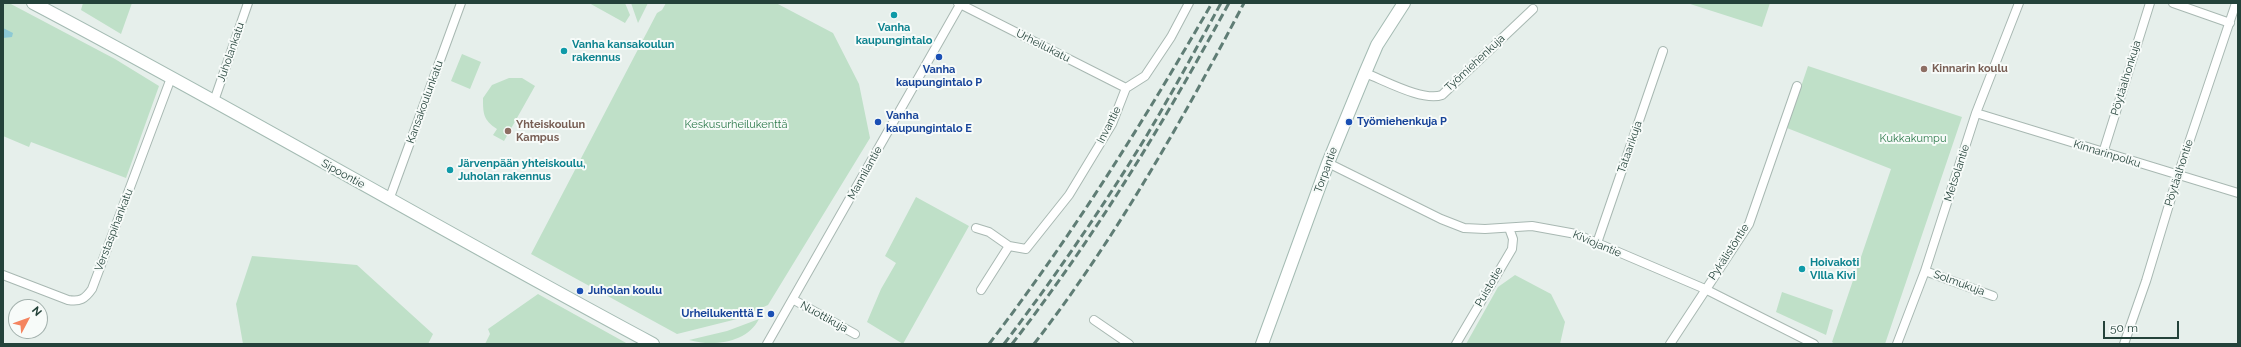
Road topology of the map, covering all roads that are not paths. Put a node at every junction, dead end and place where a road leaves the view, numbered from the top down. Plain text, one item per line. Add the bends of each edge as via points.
1 (33, 3) edge
2 (248, 3) edge
3 (461, 3) edge
4 (960, 3) edge
5 (1189, 3) edge
6 (1404, 3) edge
7 (2019, 3) edge
8 (2150, 3) edge
9 (2173, 3) edge
10 (2236, 3) edge
11 (1533, 9) dead end
12 (2230, 23) junction
13 (1663, 52) dead end
14 (1365, 72) junction
15 (171, 78) junction
16 (1797, 86) dead end
17 (1126, 88) junction
18 (214, 102) junction
19 (1976, 113) junction
20 (2103, 153) junction
21 (1328, 163) junction
22 (2178, 175) junction
23 (2238, 193) edge
24 (389, 200) junction
25 (976, 228) dead end
26 (1509, 228) junction
27 (1597, 243) junction
28 (1009, 246) junction
29 (1925, 271) junction
30 (3, 275) edge
31 (1706, 289) junction
32 (981, 290) dead end
33 (1993, 296) dead end
34 (794, 300) junction
35 (1094, 320) dead end
36 (855, 334) dead end
37 (653, 344) edge
38 (767, 344) edge
39 (1129, 344) edge
40 (1262, 344) edge
41 (1456, 344) edge
42 (1670, 344) edge
43 (1814, 344) edge
44 (1897, 344) edge
45 (2124, 344) edge

1 - 15 street, Sipoontie
2 - 18 street, Juholankatu
3 - 24 street, Kansakoulunkatu
4 - 17 street, Urheilukatu
4 - 34 street, Mannilantie
5 - 17 street via 1171,37 1145,76
6 - 14 street, Torpantie via 1377,45
7 - 19 street, Metsolantie
8 - 20 street, Pöytäalhonkuja
9 - 12 street
10 - 12 street, Pöytäalhontie
11 - 14 street, Työmiehenkuja via 1442,95 1434,98 1425,96
12 - 22 street, Pöytäalhontie
13 - 27 street, Tataarikuja
14 - 21 street, Torpantie
15 - 18 street, Sipoontie
15 - 30 street, Verstaspihankatu via 92,289 86,297 76,302 68,300
16 - 31 street, Pykälistöntie via 1749,224
17 - 28 street, Invantie via 1112,124 1069,195 1026,248
18 - 24 street, Sipoontie
19 - 20 street, Kinnarinpolku
19 - 29 street, Metsolantie
20 - 22 street, Kinnarinpolku
21 - 26 street, Kiviojantie via 1464,228
21 - 40 street, Torpantie
22 - 23 street, Kinnarinpolku
22 - 45 street, Pöytäalhontie
24 - 37 street, Sipoontie
25 - 28 street via 989,232
26 - 27 street, Kiviojantie via 1532,226 1552,229 1576,234
26 - 41 street, Puistotie via 1513,239 1512,249
27 - 31 street, Kiviojantie
28 - 32 street
29 - 33 street, Solmukuja
29 - 44 street, Metsolantie
31 - 42 street, Pykälistöntie
31 - 43 street, Kiviojantie
34 - 36 street, Nuottikuja
34 - 38 street, Mannilantie
35 - 39 street

